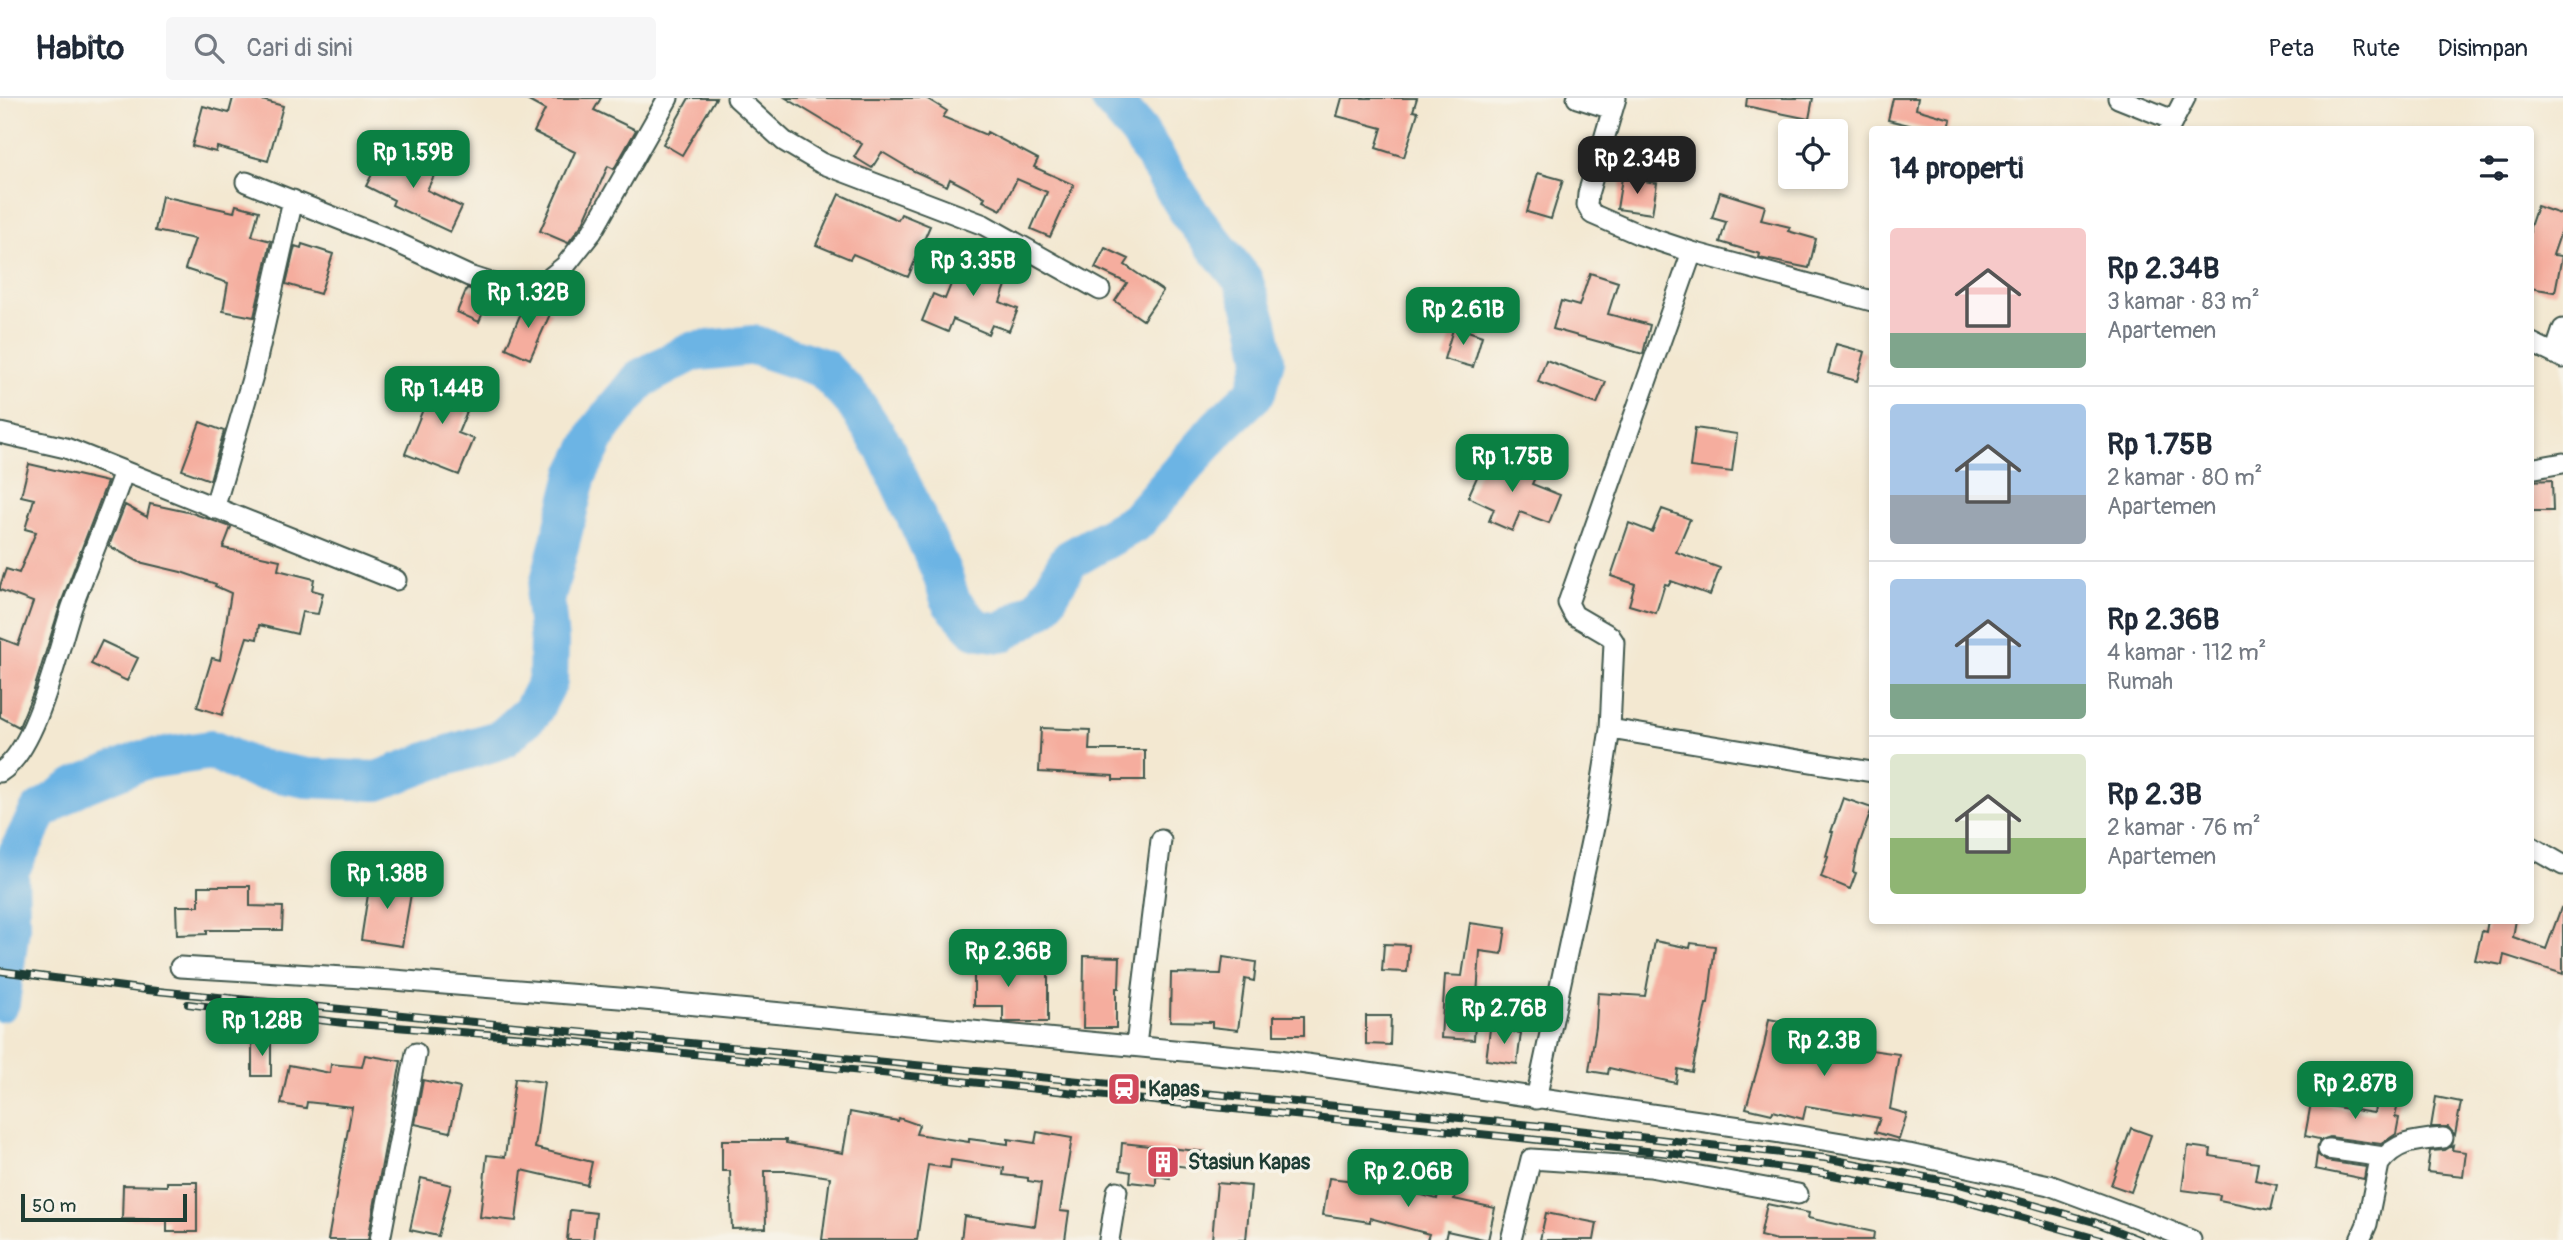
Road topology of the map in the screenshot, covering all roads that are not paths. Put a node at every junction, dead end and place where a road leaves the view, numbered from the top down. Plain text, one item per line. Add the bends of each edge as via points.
1 (668, 98) edge
2 (737, 98) edge
3 (1577, 98) edge
4 (2118, 98) edge
5 (2185, 98) edge
6 (1614, 104) edge
7 (2171, 125) edge
8 (246, 182) dead end
9 (293, 200) junction
10 (1692, 252) junction
11 (1100, 290) dead end
12 (1869, 300) edge
13 (2563, 330) edge
14 (2534, 344) edge
15 (2559, 356) edge
16 (0, 433) edge
17 (2563, 463) edge
18 (2534, 468) edge
19 (124, 471) junction
20 (214, 509) junction
21 (396, 580) dead end
22 (1610, 729) junction
23 (0, 772) edge
24 (1869, 772) edge
25 (1161, 840) dead end
26 (2534, 848) edge
27 (2563, 865) edge
28 (180, 967) dead end
29 (1136, 1045) junction
30 (416, 1053) dead end
31 (1536, 1099) junction
32 (2443, 1138) dead end
33 (2328, 1149) dead end
34 (2384, 1157) junction
35 (1117, 1191) dead end
36 (1798, 1194) dead end
37 (380, 1240) edge
38 (1109, 1240) edge
39 (1511, 1240) edge
40 (2191, 1240) edge
41 (2360, 1240) edge

1 - 9 street via 592,232 545,282 500,286
2 - 11 street via 784,141 821,163 984,225
3 - 6 street
4 - 7 street
5 - 7 street
6 - 10 street via 1587,205 1592,214
8 - 9 street
9 - 20 street via 254,372
10 - 12 street
10 - 22 street via 1568,603 1574,615 1610,636 1615,648
13 - 15 street
14 - 15 street
16 - 19 street via 66,449
17 - 18 street
19 - 20 street
19 - 23 street via 71,610 44,698 17,757
20 - 21 street
22 - 24 street
22 - 31 street via 1591,844
25 - 29 street
26 - 27 street
28 - 29 street via 644,1000
29 - 31 street via 1279,1060
30 - 37 street
31 - 40 street via 1909,1153 2049,1185
32 - 34 street via 2404,1142
33 - 34 street
34 - 41 street
35 - 38 street
36 - 39 street via 1650,1167 1531,1159

